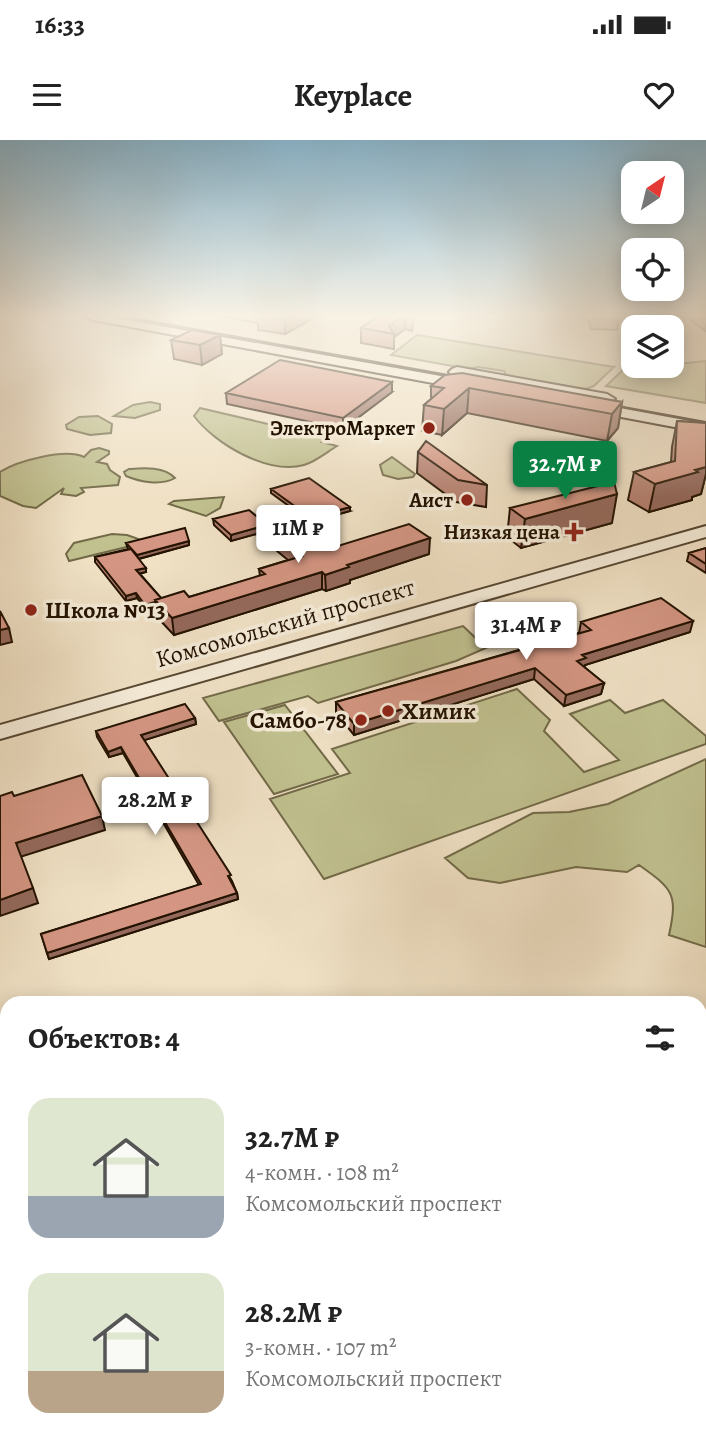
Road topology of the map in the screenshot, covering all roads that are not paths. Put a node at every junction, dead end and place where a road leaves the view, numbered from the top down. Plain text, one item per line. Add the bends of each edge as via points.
1 (426, 377) edge
2 (484, 377) edge
3 (706, 416) edge
4 (706, 428) edge
5 (706, 531) edge
6 (0, 732) edge

1 - 4 main road
2 - 3 main road
5 - 6 street, Комсомольский проспект

